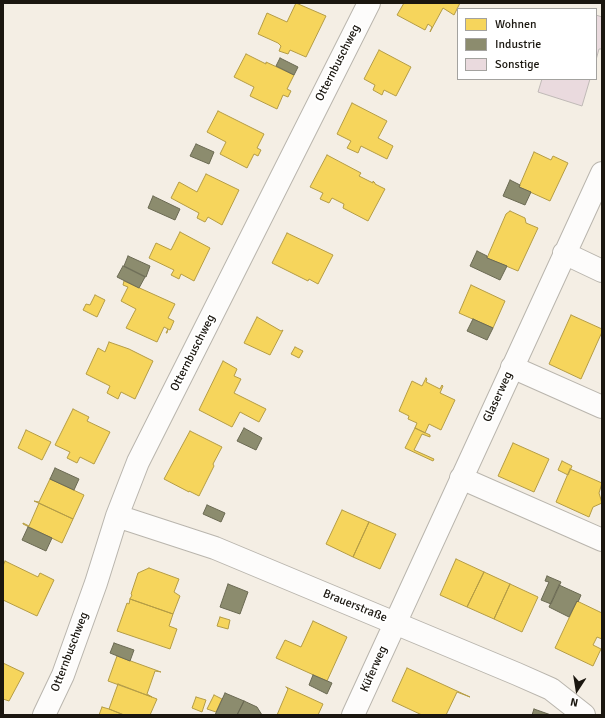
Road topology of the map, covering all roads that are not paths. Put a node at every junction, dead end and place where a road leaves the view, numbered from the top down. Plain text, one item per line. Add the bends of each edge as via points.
1 (369, 3) edge
2 (602, 173) edge
3 (564, 254) junction
4 (602, 271) edge
5 (512, 367) junction
6 (602, 407) edge
7 (461, 478) junction
8 (117, 516) junction
9 (602, 540) edge
10 (395, 622) junction
11 (44, 715) edge
12 (353, 715) edge
13 (584, 715) edge

1 - 8 street, Otternbuschweg via 138,462
2 - 3 street, Glaserweg
3 - 4 street
3 - 5 street, Glaserweg
5 - 6 street
5 - 7 street, Glaserweg
7 - 9 street
7 - 10 street, Glaserweg
8 - 10 street, Brauerstraße via 215,548
8 - 11 street, Otternbuschweg via 65,668
10 - 12 street, Küferweg
10 - 13 street, Brauerstraße via 551,689

